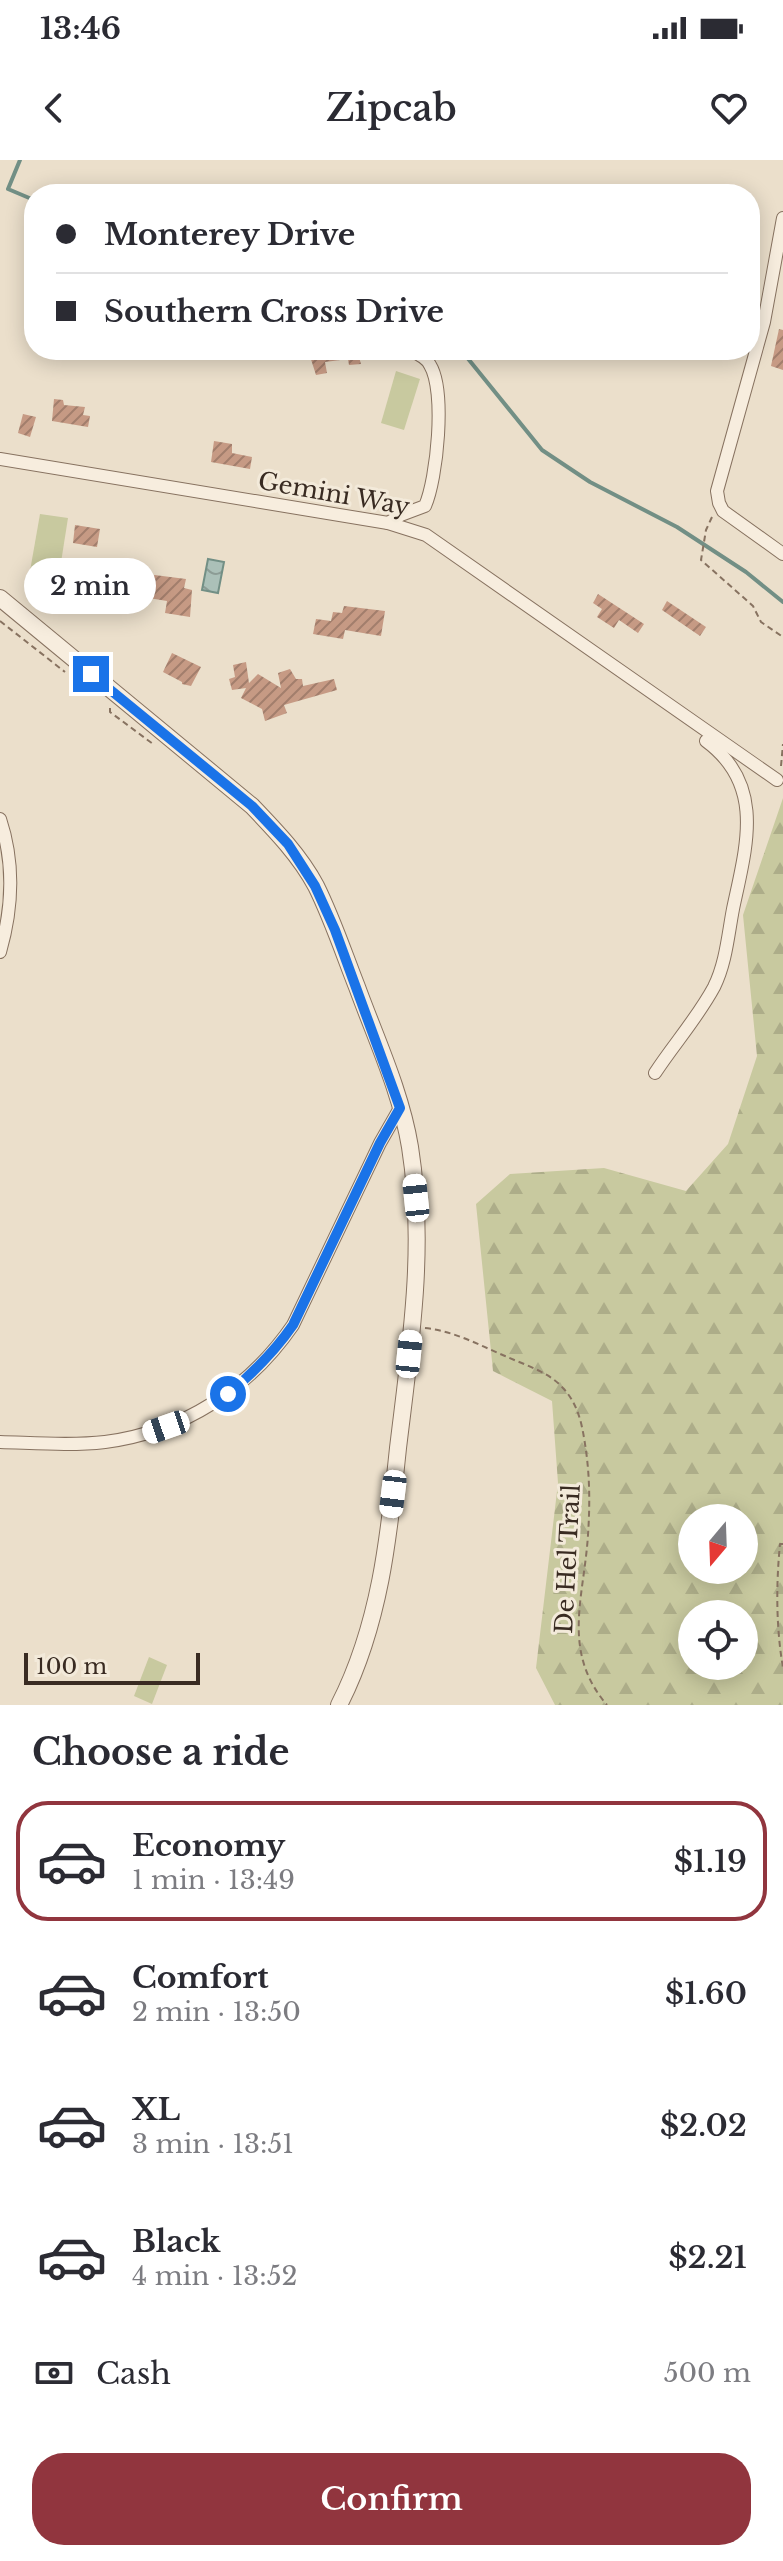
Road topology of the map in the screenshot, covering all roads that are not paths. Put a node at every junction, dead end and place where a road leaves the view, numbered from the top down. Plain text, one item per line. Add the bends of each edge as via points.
1 (783, 218) edge
2 (760, 336) edge
3 (427, 360) edge
4 (753, 360) edge
5 (0, 459) edge
6 (388, 523) junction
7 (783, 554) edge
8 (0, 598) edge
9 (606, 662) junction
10 (774, 778) road end
11 (0, 819) edge
12 (0, 952) edge
13 (655, 1073) dead end
14 (400, 1108) junction
15 (0, 1442) edge
16 (339, 1705) edge

1 - 2 street
3 - 6 street via 438,384 439,431 428,500
4 - 7 street via 717,496 723,511
5 - 6 street, Gemini Way
6 - 9 street, Gemini Way via 433,538
8 - 14 street via 252,806 288,844 335,930
9 - 10 street, Gemini Way
9 - 13 street via 723,754 739,778 746,802 743,864 716,982
11 - 12 street via 10,863 11,901
14 - 15 street via 293,1325 251,1375 184,1420 125,1438
14 - 16 street via 416,1198 412,1326 386,1555 365,1642

